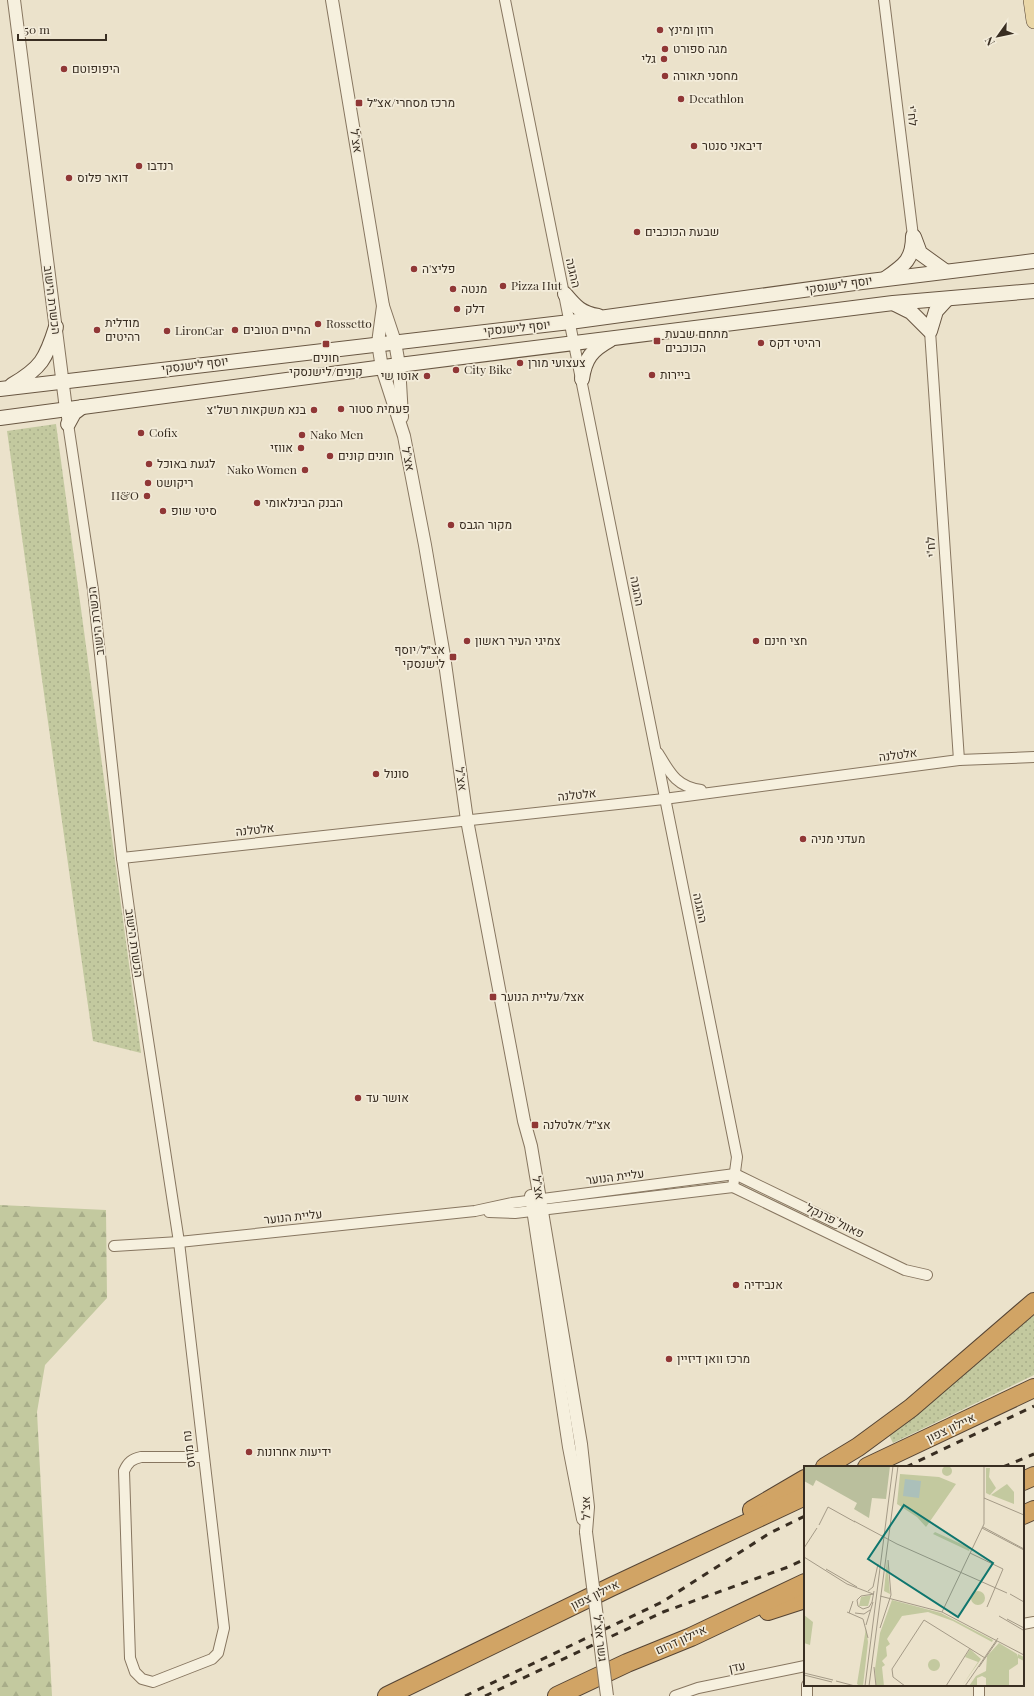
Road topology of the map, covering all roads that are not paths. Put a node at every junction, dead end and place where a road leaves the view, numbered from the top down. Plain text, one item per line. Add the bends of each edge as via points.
1 (14, 0) edge
2 (332, 0) edge
3 (505, 0) edge
4 (884, 0) edge
5 (1031, 0) edge
6 (1034, 22) edge
7 (913, 236) junction
8 (1034, 261) edge
9 (945, 271) junction
10 (884, 279) junction
11 (1034, 291) edge
12 (565, 294) junction
13 (947, 299) junction
14 (893, 303) junction
15 (383, 306) junction
16 (605, 317) junction
17 (570, 322) junction
18 (56, 327) junction
19 (930, 331) junction
20 (613, 338) junction
21 (395, 342) junction
22 (575, 343) junction
23 (378, 344) junction
24 (399, 365) junction
25 (382, 368) junction
26 (582, 379) junction
27 (62, 381) junction
28 (3, 388) edge
29 (82, 407) junction
30 (66, 409) junction
31 (0, 418) edge
32 (68, 424) junction
33 (404, 436) junction
34 (654, 745) junction
35 (1034, 757) edge
36 (959, 760) junction
37 (712, 792) junction
38 (664, 799) junction
39 (467, 820) junction
40 (122, 858) junction
41 (735, 1174) junction
42 (733, 1186) junction
43 (536, 1205) junction
44 (836, 1223) dead end
45 (180, 1242) junction
46 (114, 1246) dead end
47 (927, 1276) dead end
48 (1034, 1302) edge
49 (1034, 1388) edge
50 (203, 1457) junction
51 (827, 1466) edge
52 (869, 1466) edge
53 (1034, 1476) edge
54 (804, 1480) edge
55 (1024, 1481) edge
56 (804, 1496) edge
57 (1034, 1510) edge
58 (1024, 1515) edge
59 (1034, 1517) edge
60 (1024, 1521) edge
61 (586, 1532) joint
62 (804, 1583) edge
63 (611, 1587) junction
64 (804, 1599) edge
65 (1034, 1622) edge
66 (1024, 1624) edge
67 (691, 1637) junction
68 (804, 1666) edge
69 (978, 1686) edge
70 (387, 1696) edge
71 (557, 1696) edge
72 (607, 1696) edge
73 (675, 1696) edge
74 (979, 1696) edge

1 - 18 street, הכשרת הישוב
2 - 15 street, אצ"ל
3 - 12 street, ההגנה
4 - 7 street, לח"י
5 - 6 main road
7 - 9 main road via 920,253
7 - 10 main road via 913,250 908,260 900,269
8 - 9 main road, יוסף לישנסקי
9 - 10 main road, יוסף לישנסקי
10 - 16 main road, יוסף לישנסקי
11 - 13 main road, יוסף לישנסקי
12 - 16 main road via 585,313
12 - 17 street, ההגנה
13 - 14 main road, יוסף לישנסקי
13 - 19 main road via 936,311
14 - 19 main road via 911,312
14 - 20 main road, יוסף לישנסקי
15 - 21 street, אצ"ל
15 - 23 street, אצ"ל
16 - 17 main road, יוסף לישנסקי
17 - 21 main road, יוסף לישנסקי
17 - 22 street, ההגנה
18 - 27 street, הכשרת הישוב
18 - 28 main road via 48,352 40,364
19 - 36 street, לח"י
20 - 22 main road, יוסף לישנסקי
20 - 26 main road via 593,352 584,364
21 - 23 main road, יוסף לישנסקי
21 - 24 street, אצ"ל
22 - 24 main road, יוסף לישנסקי
22 - 26 street, ההגנה
23 - 25 street, אצ"ל
23 - 27 main road, יוסף לישנסקי
24 - 25 main road, יוסף לישנסקי
24 - 33 street, אצ"ל
25 - 29 main road, יוסף לישנסקי
25 - 33 street, אצ"ל
26 - 34 street, ההגנה
27 - 28 main road, יוסף לישנסקי
27 - 30 street, הכשרת הישוב
29 - 30 main road, יוסף לישנסקי
29 - 32 main road via 74,413
30 - 31 main road, יוסף לישנסקי
30 - 32 street, הכשרת הישוב
32 - 40 street, הכשרת הישוב via 93,590
33 - 39 street, אצ"ל via 444,656
34 - 37 street via 670,774 678,782 688,788
34 - 38 street, ההגנה
35 - 36 street, אלטלנה
36 - 37 street, אלטלנה
37 - 38 street, אלטלנה
38 - 39 street, אלטלנה
38 - 41 street, ההגנה via 738,1157
39 - 40 street, אלטלנה
39 - 43 street, אצ"ל via 524,1121 525,1148
40 - 45 street, הכשרת הישוב
41 - 42 street, ההגנה
41 - 43 street, עליית הנוער
41 - 44 street, פאוול פרנקל
42 - 43 street, עליית הנוער
42 - 47 street, פאוול פרנקל via 905,1270
43 - 45 street, עליית הנוער
43 - 61 street, אצ"ל via 581,1444 588,1507
45 - 46 street, עליית הנוער
45 - 50 street, נח מוזס
48 - 51 highway via 911,1408
49 - 52 highway, איילון צפון
50 - 50 street, נח מוזס via 141,1457 133,1459 124,1471 130,1658 135,1672 153,1682 212,1659 218,1653 224,1628
53 - 55 highway
54 - 63 highway
56 - 63 highway, איילון צפון
57 - 58 highway
59 - 60 highway
61 - 72 street, גשר אצ"ל, bridge
62 - 67 highway, איילון דרום
63 - 70 highway, איילון צפון
64 - 67 highway
65 - 66 street
67 - 71 highway, איילון דרום
68 - 73 street, עדן via 698,1688
69 - 74 street

